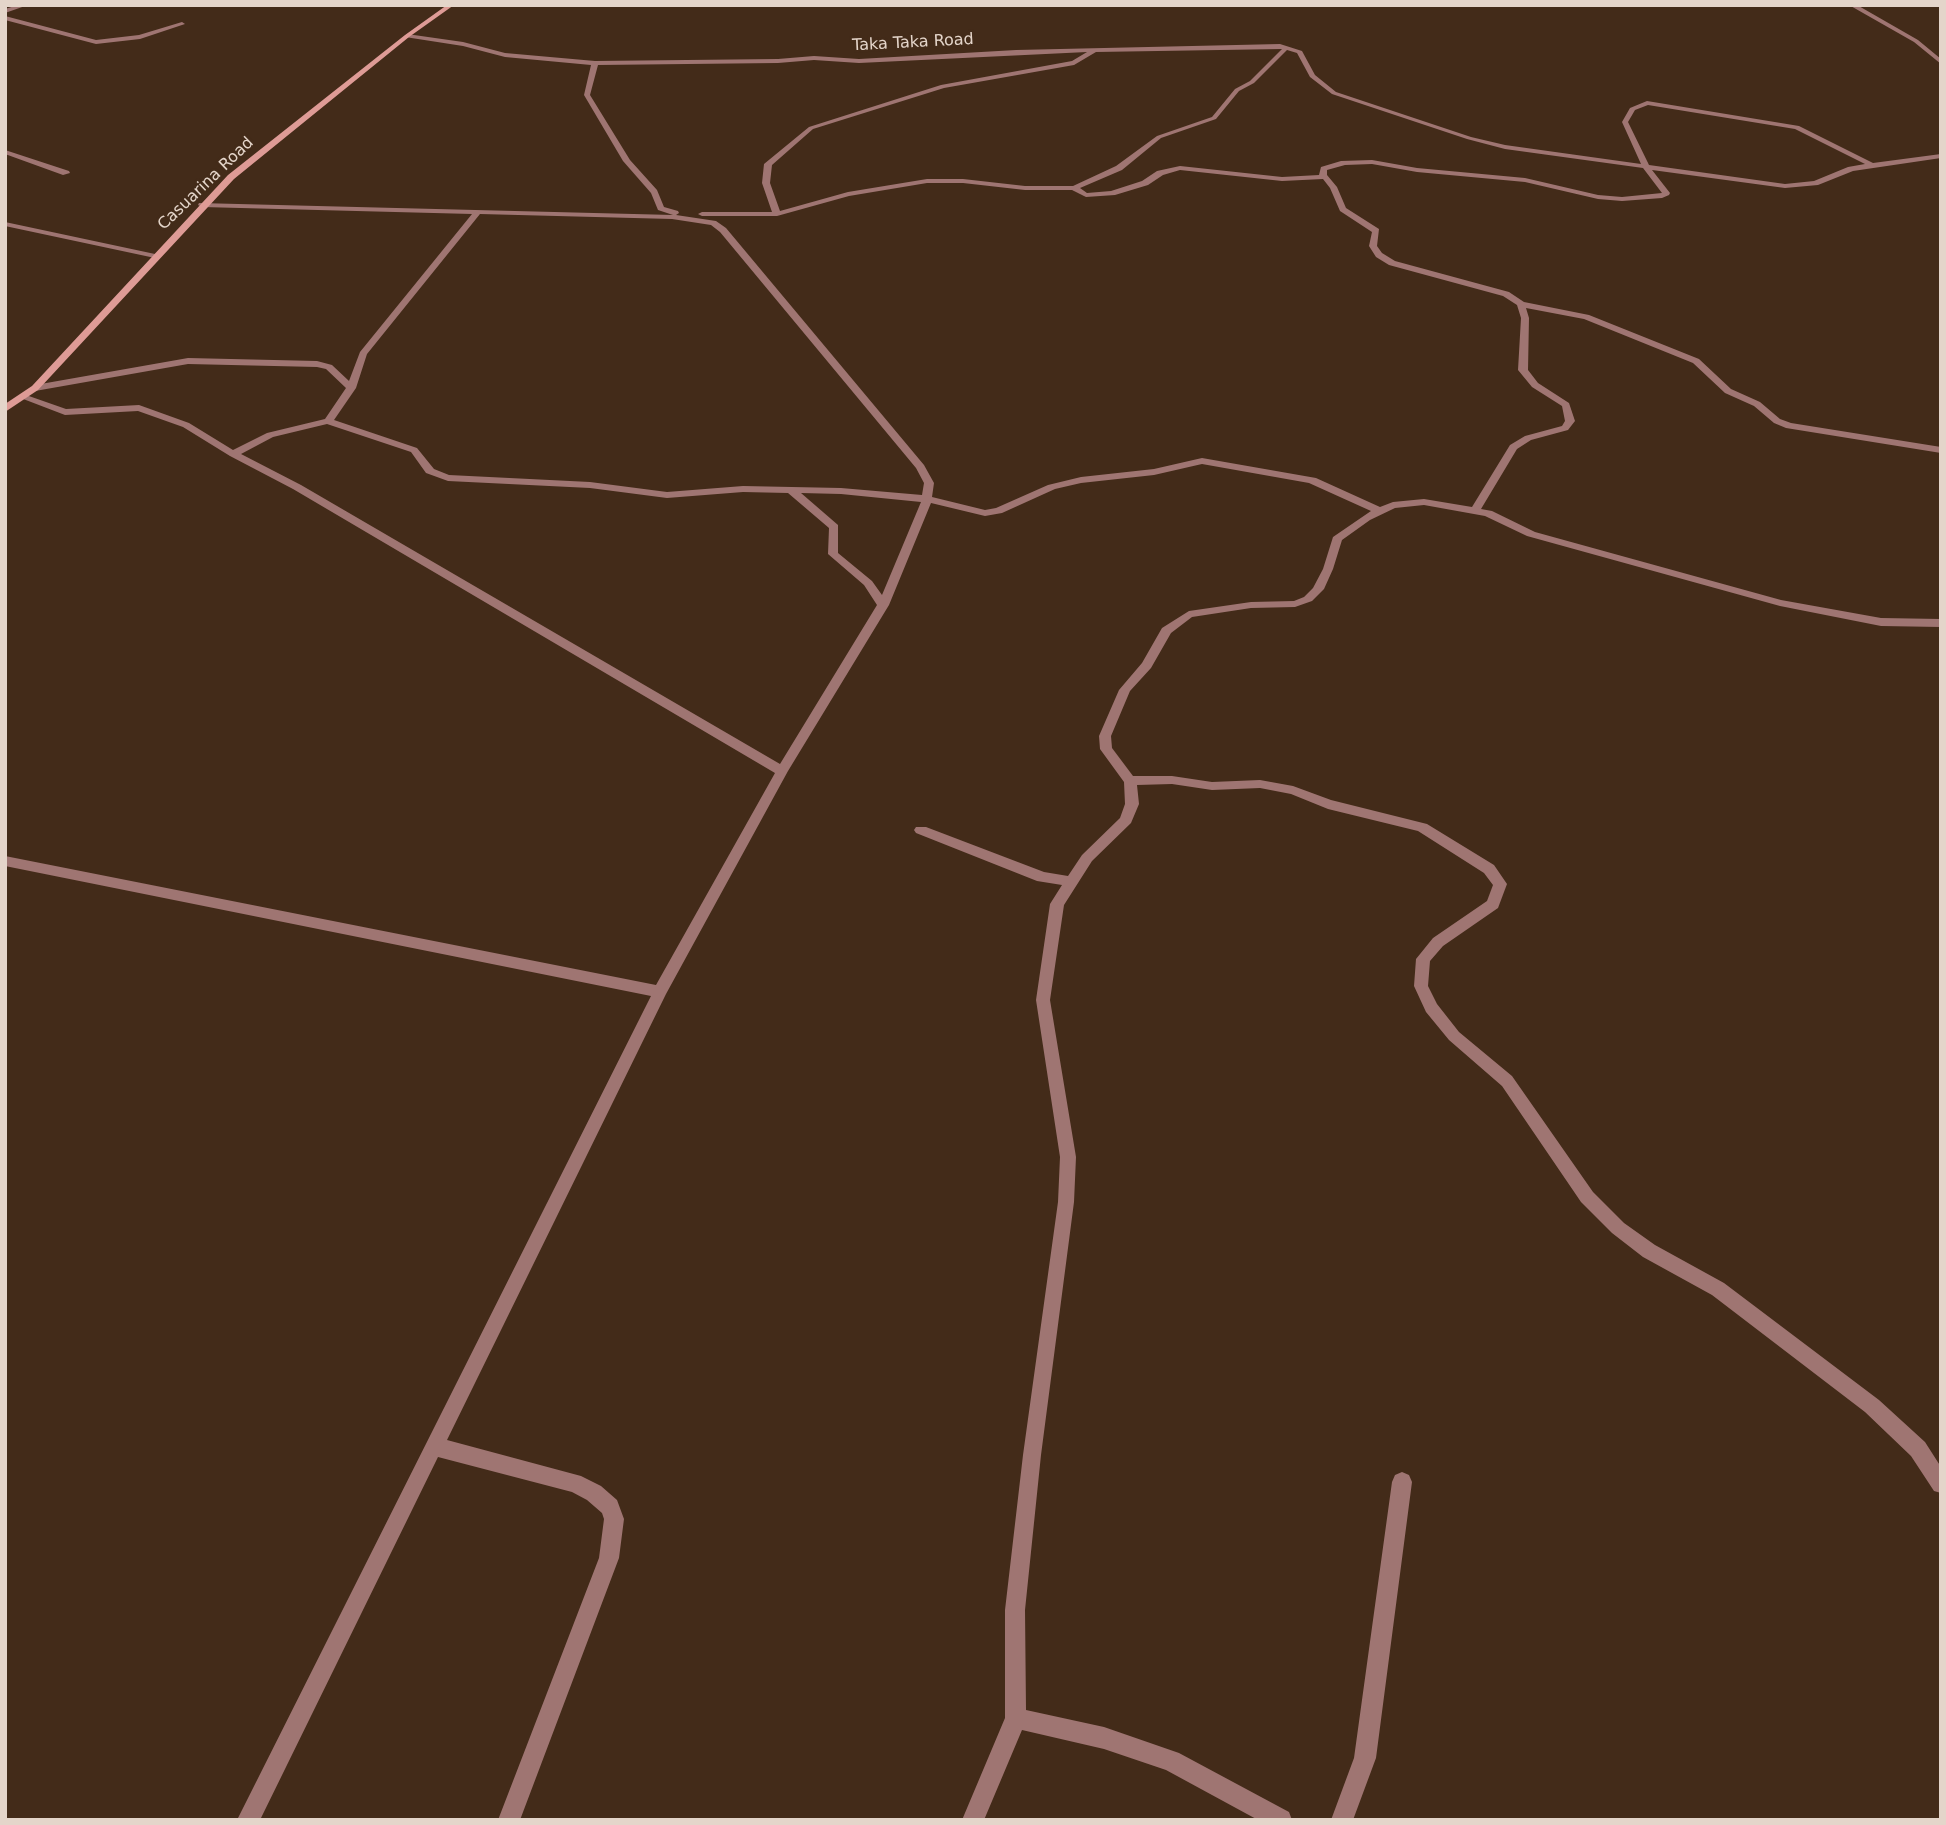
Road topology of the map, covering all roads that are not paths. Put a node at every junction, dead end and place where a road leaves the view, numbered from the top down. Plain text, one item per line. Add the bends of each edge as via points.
1 (24, 5) edge
2 (451, 5) edge
3 (1852, 5) edge
4 (5, 11) edge
5 (5, 18) edge
6 (182, 24) dead end
7 (407, 36) junction
8 (1287, 47) junction
9 (1095, 49) junction
10 (1941, 62) edge
11 (595, 63) junction
12 (5, 152) edge
13 (1941, 156) edge
14 (1872, 165) junction
15 (1646, 167) junction
16 (66, 173) dead end
17 (1324, 177) junction
18 (1074, 188) junction
19 (202, 205) junction
20 (478, 212) junction
21 (669, 213) junction
22 (777, 214) junction
23 (685, 218) junction
24 (5, 224) edge
25 (155, 256) junction
26 (1521, 304) junction
27 (35, 388) junction
28 (351, 388) junction
29 (23, 397) junction
30 (5, 409) edge
31 (328, 421) junction
32 (1941, 450) edge
33 (233, 454) junction
34 (792, 490) junction
35 (927, 499) junction
36 (1475, 510) junction
37 (1381, 512) junction
38 (883, 605) junction
39 (1941, 623) edge
40 (782, 771) junction
41 (1130, 781) junction
42 (921, 830) dead end
43 (5, 861) edge
44 (1069, 881) junction
45 (660, 992) junction
46 (433, 1446) junction
47 (1402, 1482) dead end
48 (1941, 1484) edge
49 (1016, 1718) junction
50 (248, 1820) edge
51 (509, 1820) edge
52 (973, 1820) edge
53 (1281, 1820) edge
54 (1342, 1820) edge

1 - 4 street
2 - 7 street, Casuarina Road
3 - 10 street via 1916,41
5 - 6 street via 96,42 140,37
7 - 11 street, Taka Taka Road via 505,55
7 - 19 street, Casuarina Road via 264,148
8 - 9 street, Taka Taka Road
8 - 15 street via 1300,51 1322,86 1348,99 1505,147
8 - 18 street via 1252,82 1237,90 1214,118 1159,137 1119,168
9 - 11 street, Taka Taka Road via 859,61
9 - 22 street via 1074,63 943,86 811,128 768,163 766,183
11 - 21 street via 587,95 627,161
12 - 16 street
13 - 14 street
14 - 15 street via 1815,183 1785,186
14 - 15 street via 1797,127 1647,103 1632,109 1625,122
15 - 17 street via 1666,195 1598,197 1525,180 1372,162 1331,165 1324,169
17 - 18 street via 1282,178 1180,168 1112,193 1086,195
17 - 26 street via 1343,209 1376,231 1373,246 1379,255 1392,263 1507,294
18 - 22 street via 927,181 848,194
19 - 20 street
19 - 25 street, Casuarina Road
20 - 23 street
20 - 28 street via 363,354
21 - 22 street
21 - 23 street
23 - 35 street via 713,223 723,230 920,467 929,483
24 - 25 street
25 - 27 street, Casuarina Road
26 - 32 street via 1586,317 1696,361 1728,391 1789,426
26 - 36 street via 1524,370 1535,385 1566,405 1570,421 1565,428 1513,447
27 - 28 street via 188,361 317,364 329,367
27 - 29 street, Casuarina Road
28 - 31 street
29 - 30 street, Casuarina Road
29 - 33 street via 65,412 139,408 186,425
31 - 33 street via 270,435
31 - 34 street via 414,450 430,471 448,478 590,485 667,495
33 - 40 street
34 - 35 street
34 - 38 street via 834,527 834,554 868,583
35 - 37 street via 992,512 1052,487 1202,461 1312,480
35 - 38 street
36 - 37 street via 1424,502 1393,505
36 - 39 street via 1531,534 1780,603 1881,622
37 - 41 street via 1337,539 1328,569 1308,599 1189,614 1166,631 1157,652 1125,690 1105,736 1106,749
38 - 40 street
40 - 45 street
41 - 44 street via 1132,804 1126,820
41 - 48 street via 1260,784 1293,790 1328,804 1422,827 1489,869 1500,884 1493,904 1438,942 1423,958 1421,986 1431,1008 1454,1037 1507,1081 1587,1197 1618,1228 1718,1289 1841,1381 1896,1425
42 - 44 street via 1042,877
43 - 45 street
44 - 49 street via 1057,904 1043,1000 1068,1157 1015,1610
45 - 46 street
46 - 50 street
46 - 51 street via 573,1483 610,1507 614,1519 609,1558
47 - 54 street via 1365,1758
49 - 52 street
49 - 53 street via 1171,1760

